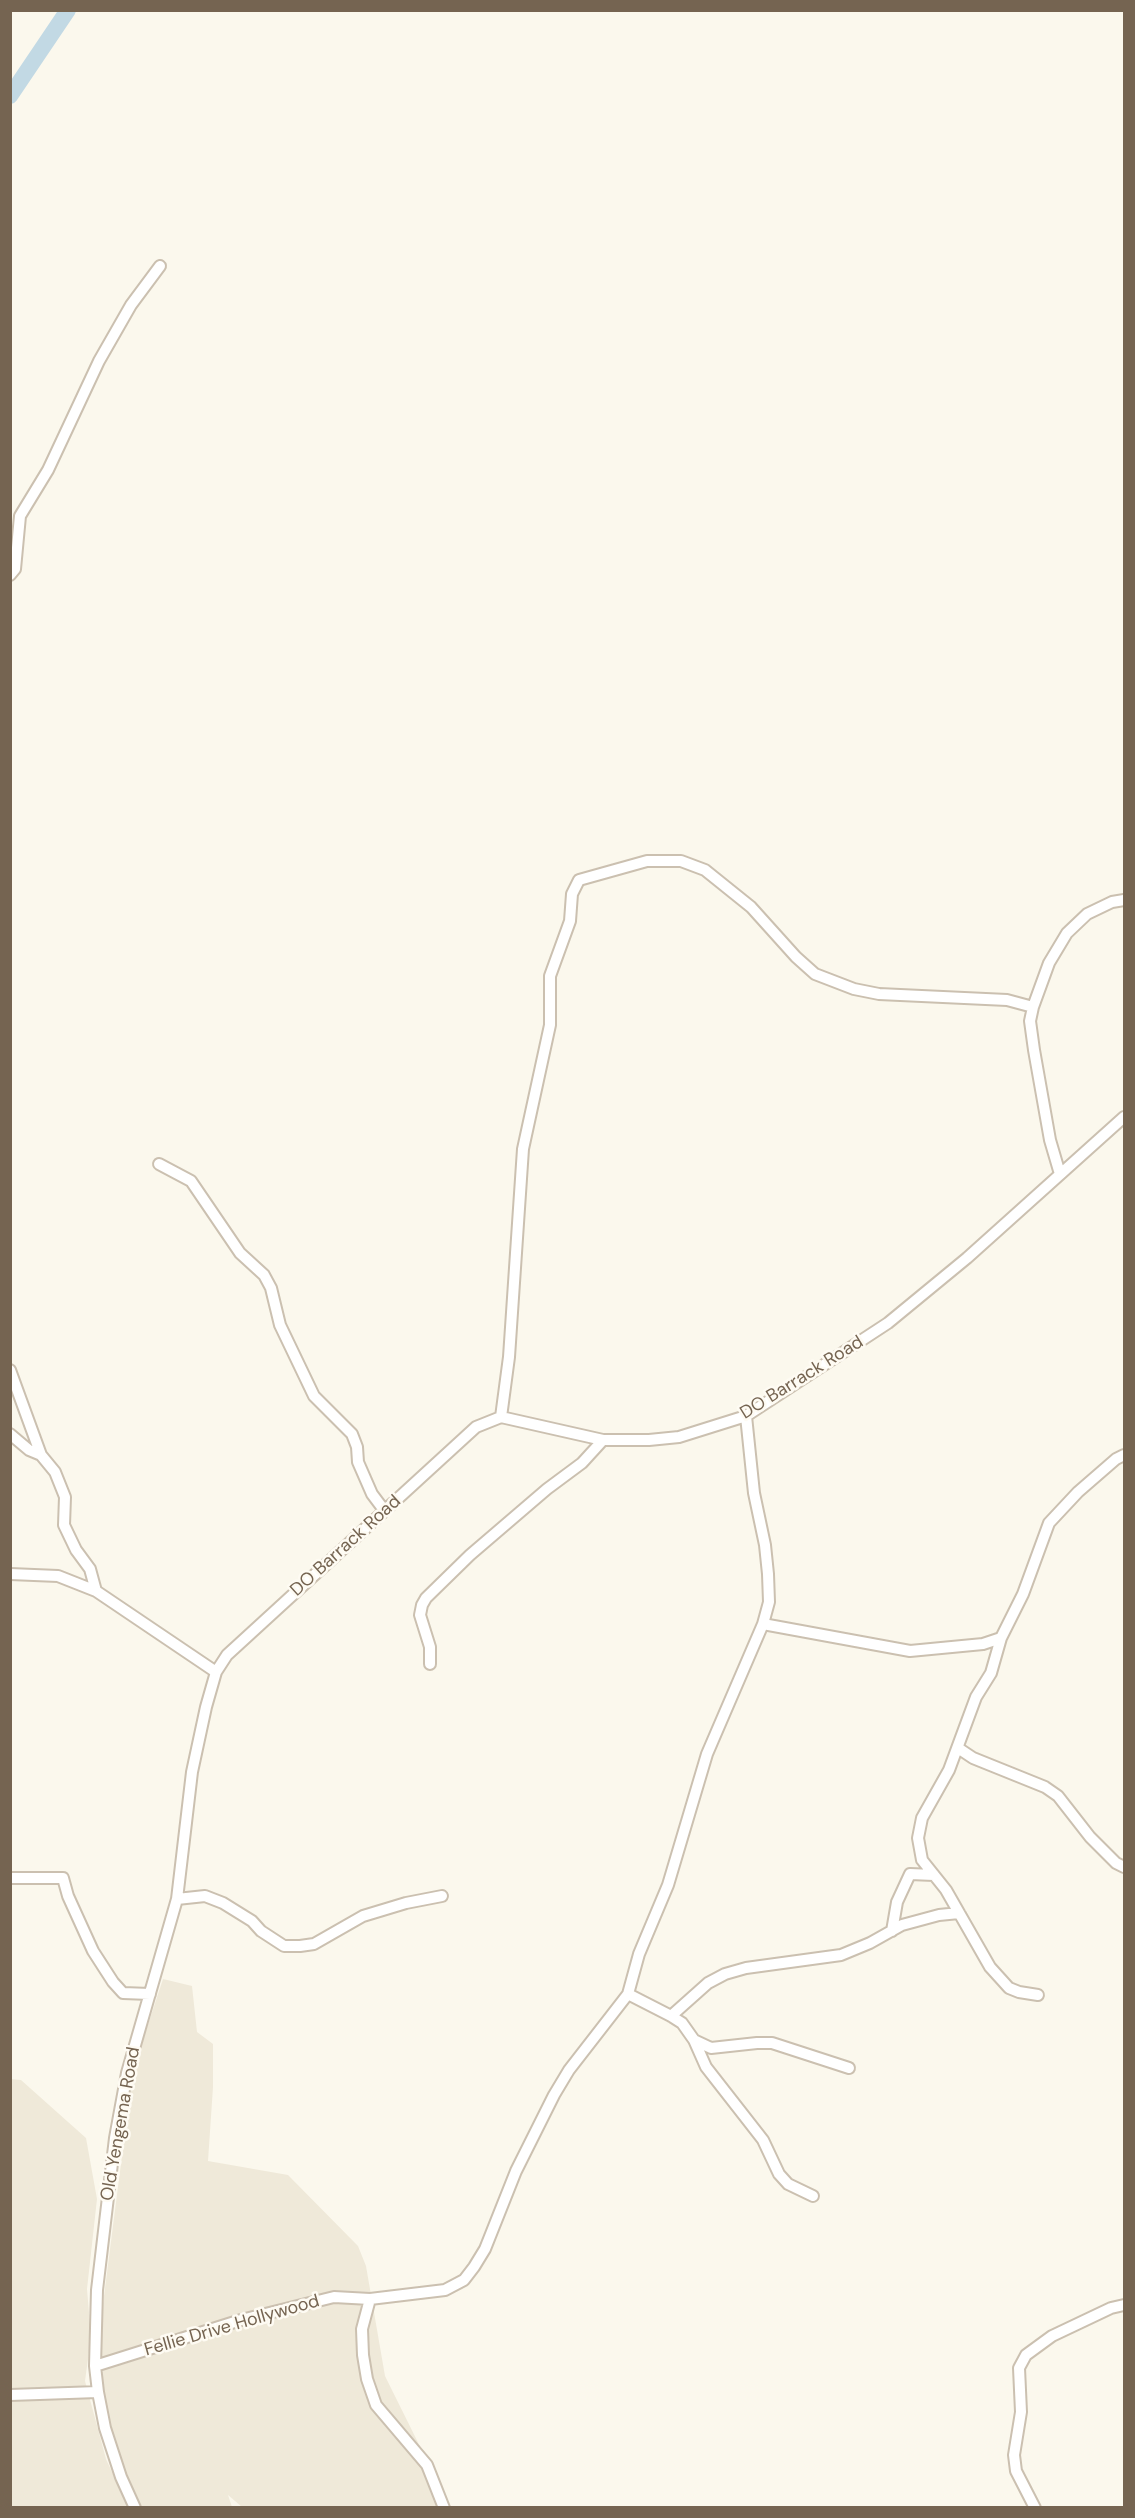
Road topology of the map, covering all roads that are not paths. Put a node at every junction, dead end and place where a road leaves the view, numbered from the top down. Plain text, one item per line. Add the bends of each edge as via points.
1 (160, 266) dead end
2 (10, 575) edge
3 (1125, 900) edge
4 (1033, 1007) junction
5 (1125, 1117) edge
6 (159, 1164) dead end
7 (1060, 1174) junction
8 (10, 1370) edge
9 (746, 1416) junction
10 (501, 1417) junction
11 (10, 1434) edge
12 (603, 1440) junction
13 (41, 1455) junction
14 (1125, 1455) edge
15 (384, 1510) junction
16 (10, 1574) edge
17 (96, 1590) junction
18 (763, 1624) junction
19 (1001, 1638) junction
20 (430, 1664) dead end
21 (216, 1672) junction
22 (958, 1748) junction
23 (1125, 1867) edge
24 (934, 1875) junction
25 (10, 1878) edge
26 (442, 1896) dead end
27 (177, 1899) junction
28 (959, 1913) junction
29 (892, 1931) junction
30 (150, 1994) junction
31 (628, 1995) junction
32 (1038, 1995) dead end
33 (671, 2016) junction
34 (694, 2040) junction
35 (849, 2068) dead end
36 (813, 2196) dead end
37 (370, 2299) junction
38 (1125, 2305) edge
39 (95, 2366) junction
40 (98, 2392) junction
41 (10, 2395) edge
42 (135, 2508) edge
43 (444, 2508) edge
44 (1035, 2508) edge

1 - 2 street via 130,305 48,470 20,516 15,569
3 - 4 street via 1087,914 1067,933 1049,963
4 - 7 street via 1030,1021 1035,1060
4 - 10 street via 1007,1000 879,994 815,975 751,907 705,870 681,861 647,861 579,880 572,894 570,921 550,976 550,1025 523,1149 509,1357
5 - 7 street, DO Barrack Road
6 - 15 street via 191,1181 240,1253 264,1275 280,1325 314,1396 352,1434 358,1462
7 - 9 street, DO Barrack Road via 888,1323
8 - 13 street
9 - 12 street, DO Barrack Road via 679,1437
9 - 18 street via 768,1574 769,1602
10 - 12 street, DO Barrack Road
10 - 15 street, DO Barrack Road via 476,1427
11 - 13 street
12 - 20 street via 426,1598 420,1615
13 - 17 street via 55,1472 65,1497 64,1525 90,1569
14 - 19 street via 1078,1492 1049,1523 1023,1594
15 - 21 street, DO Barrack Road via 241,1640
16 - 17 street via 58,1576
17 - 21 street
18 - 19 street via 910,1651 983,1644
18 - 31 street via 707,1754 668,1885 639,1954
19 - 22 street via 991,1673 976,1697
21 - 27 street, Old Yengema Road via 192,1772
22 - 23 street via 1058,1796 1090,1837
22 - 24 street via 929,1802 920,1828 922,1860
24 - 28 street
24 - 29 street via 910,1874 897,1902
25 - 30 street via 63,1878 93,1951 113,1982 123,1993
26 - 27 street via 363,1916 314,1944 300,1947 284,1946 223,1903 205,1896
27 - 30 street, Old Yengema Road
28 - 29 street via 919,1920
28 - 32 street via 980,1954 1002,1982 1019,1992
29 - 33 street via 841,1954 725,1974 708,1983
30 - 39 street, Old Yengema Road via 127,2073 116,2138 97,2290
31 - 33 street
31 - 37 street, Fellie Drive Hollywood via 559,2087 516,2171 485,2249 464,2280 445,2290
33 - 34 street via 682,2022
34 - 35 street via 711,2048 772,2043
34 - 36 street via 706,2067 763,2140 779,2174 788,2184
37 - 39 street, Fellie Drive Hollywood via 334,2297 301,2305
37 - 43 street via 362,2329 363,2355 376,2405 427,2465
38 - 44 street via 1052,2336 1026,2355 1019,2368 1021,2412 1014,2455 1016,2471
39 - 40 street, Old Yengema Road
40 - 41 street
40 - 42 street, Old Yengema Road via 105,2428

